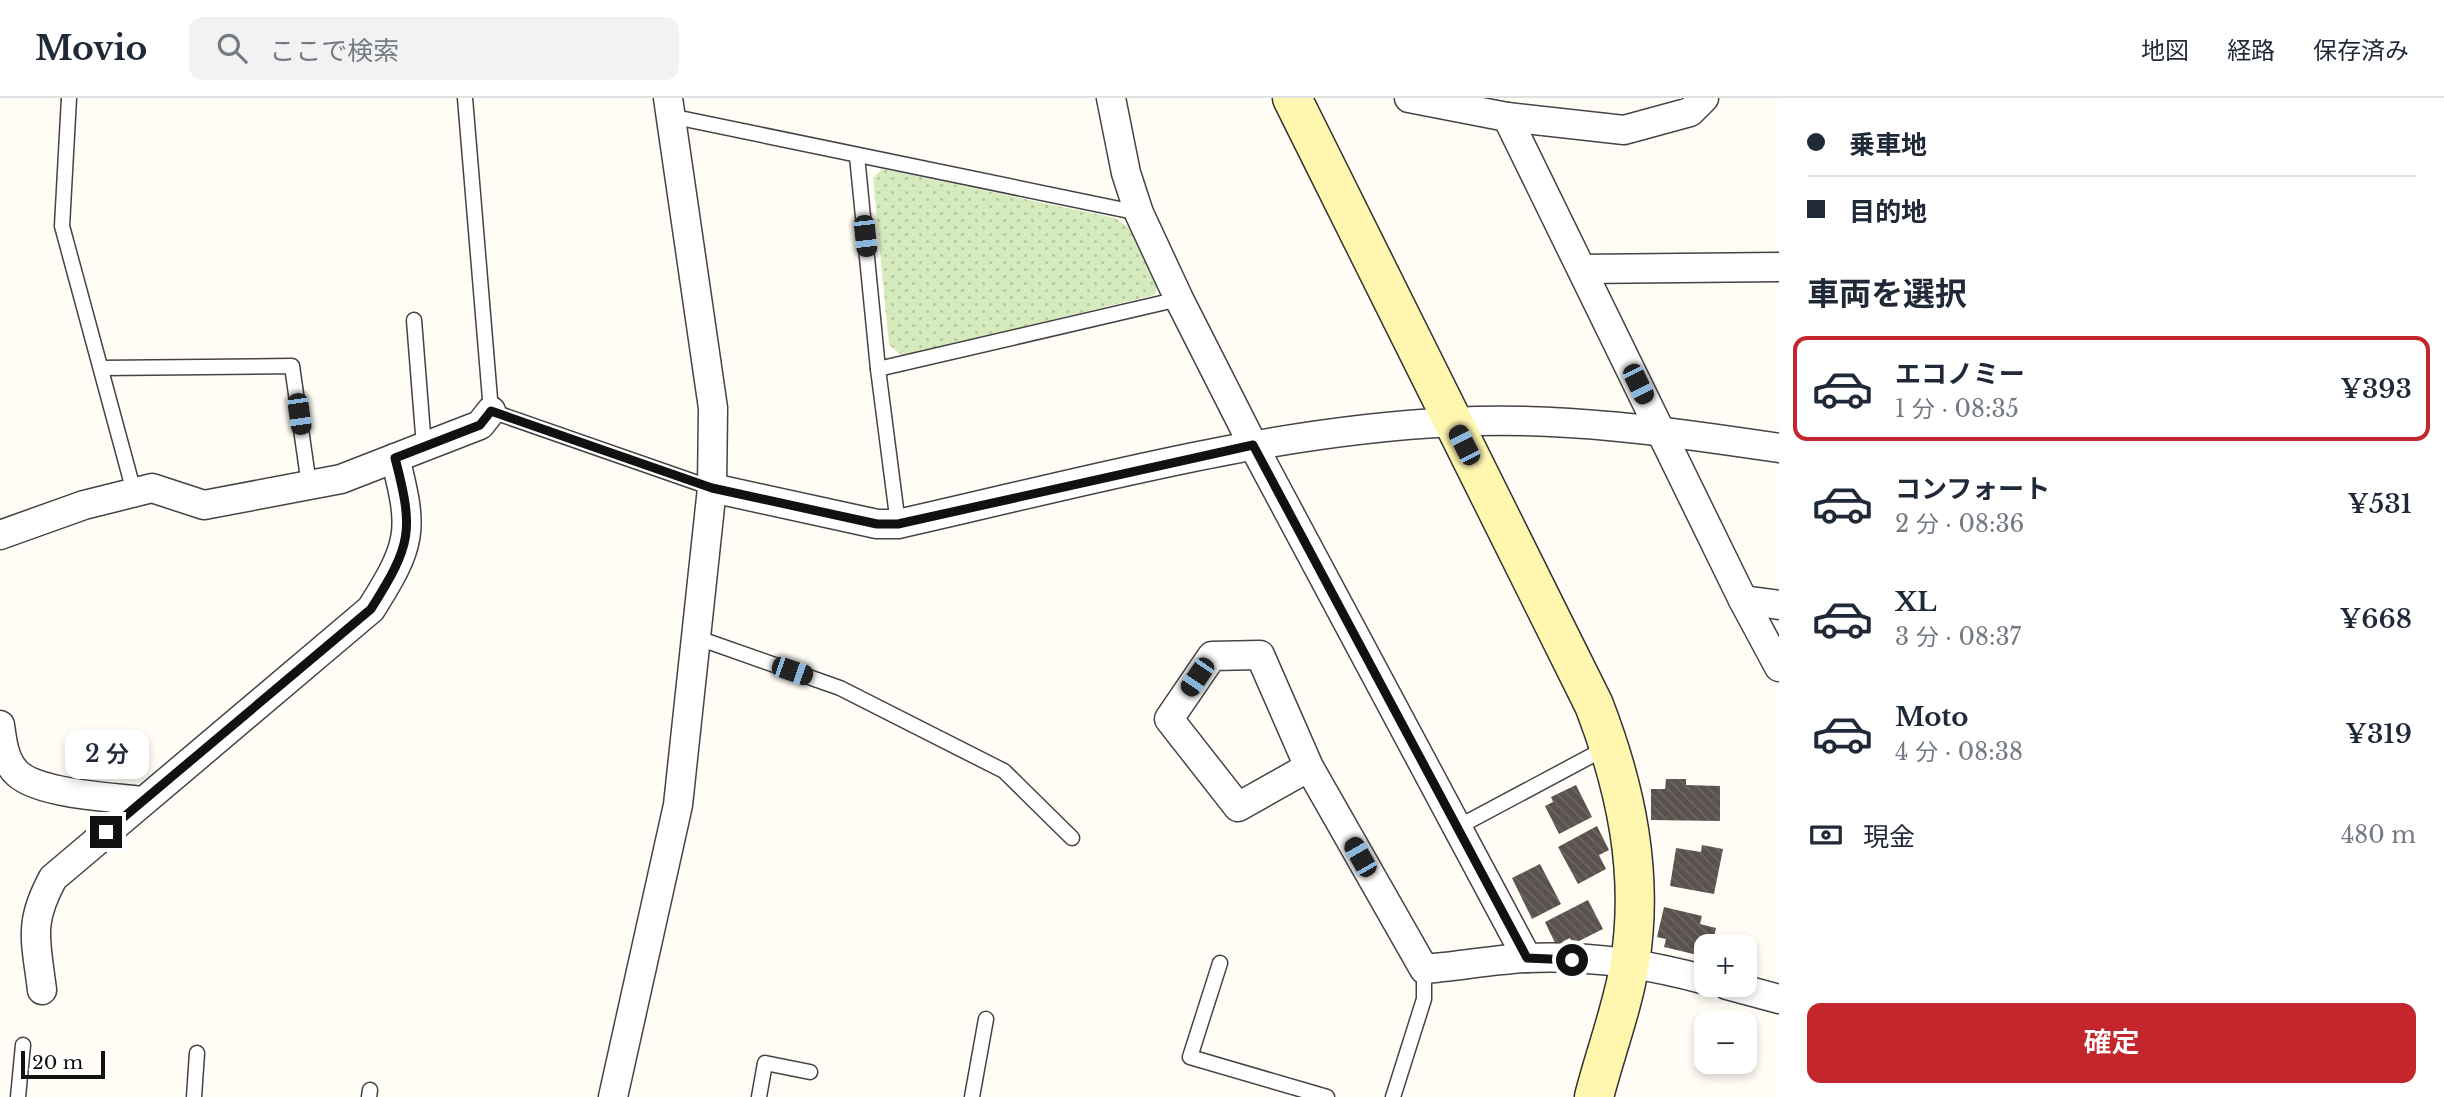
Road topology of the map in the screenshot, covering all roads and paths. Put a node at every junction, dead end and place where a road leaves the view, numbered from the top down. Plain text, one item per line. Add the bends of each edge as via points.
1 (69, 98) edge
2 (465, 98) edge
3 (1111, 98) edge
4 (1292, 98) edge
5 (1409, 98) edge
6 (1704, 98) edge
7 (669, 107) edge
8 (1507, 117) junction
9 (857, 156) junction
10 (1139, 214) junction
11 (1779, 267) edge
12 (1582, 269) junction
13 (1179, 299) junction
14 (414, 320) dead end
15 (101, 368) junction
16 (878, 369) junction
17 (491, 411) junction
18 (1452, 422) junction
19 (1661, 430) junction
20 (1253, 445) junction
21 (424, 446) junction
22 (1779, 448) edge
23 (395, 458) junction
24 (309, 485) junction
25 (712, 488) junction
26 (134, 492) junction
27 (898, 524) junction
28 (0, 535) edge
29 (1743, 600) junction
30 (1779, 605) edge
31 (698, 638) junction
32 (1779, 667) edge
33 (0, 725) edge
34 (1610, 746) junction
35 (1309, 766) junction
36 (141, 802) junction
37 (1458, 827) junction
38 (1072, 838) dead end
39 (1527, 958) junction
40 (1220, 963) dead end
41 (1630, 964) junction
42 (1424, 970) junction
43 (1694, 977) edge
44 (42, 990) dead end
45 (1757, 993) edge
46 (1779, 999) edge
47 (986, 1019) dead end
48 (23, 1045) dead end
49 (197, 1053) dead end
50 (810, 1072) dead end
51 (18, 1097) edge
52 (194, 1097) edge
53 (613, 1097) edge
54 (759, 1097) edge
55 (972, 1097) edge
56 (1327, 1097) edge
57 (1393, 1097) edge
58 (1594, 1097) edge

1 - 15 lane via 62,226
2 - 17 lane
3 - 10 street
4 - 18 street
5 - 8 street
6 - 8 street via 1690,113 1624,130
7 - 9 lane
7 - 25 street via 713,408
8 - 12 street
9 - 10 lane
9 - 16 lane
10 - 13 street
11 - 12 street
12 - 19 street
13 - 16 lane
13 - 20 street
14 - 21 lane
15 - 24 lane via 292,366
15 - 26 lane
16 - 27 lane
17 - 21 street via 480,425
17 - 25 lane
18 - 19 street
18 - 20 street
18 - 34 street via 1594,705
19 - 22 street
19 - 29 street
20 - 27 street
20 - 37 street
21 - 23 street
23 - 24 street via 341,479
23 - 36 street via 408,508 406,542 371,609
24 - 26 street via 204,505 152,488
25 - 27 street via 877,524
25 - 31 street
26 - 28 street
29 - 30 street
29 - 32 street
31 - 38 lane via 840,688 1004,771
31 - 53 street via 678,805
33 - 36 street via 4,749 15,771 27,780
34 - 37 lane
34 - 41 street via 1633,851
35 - 35 street via 1261,655 1212,656 1169,719 1238,807
35 - 42 street
36 - 44 street via 53,878 34,927
37 - 39 street
39 - 41 street
39 - 42 street
40 - 56 lane via 1190,1057
41 - 43 street
41 - 58 street
42 - 57 lane via 1424,999
45 - 46 street
47 - 55 lane
48 - 51 lane
49 - 52 lane
50 - 54 lane via 765,1063

